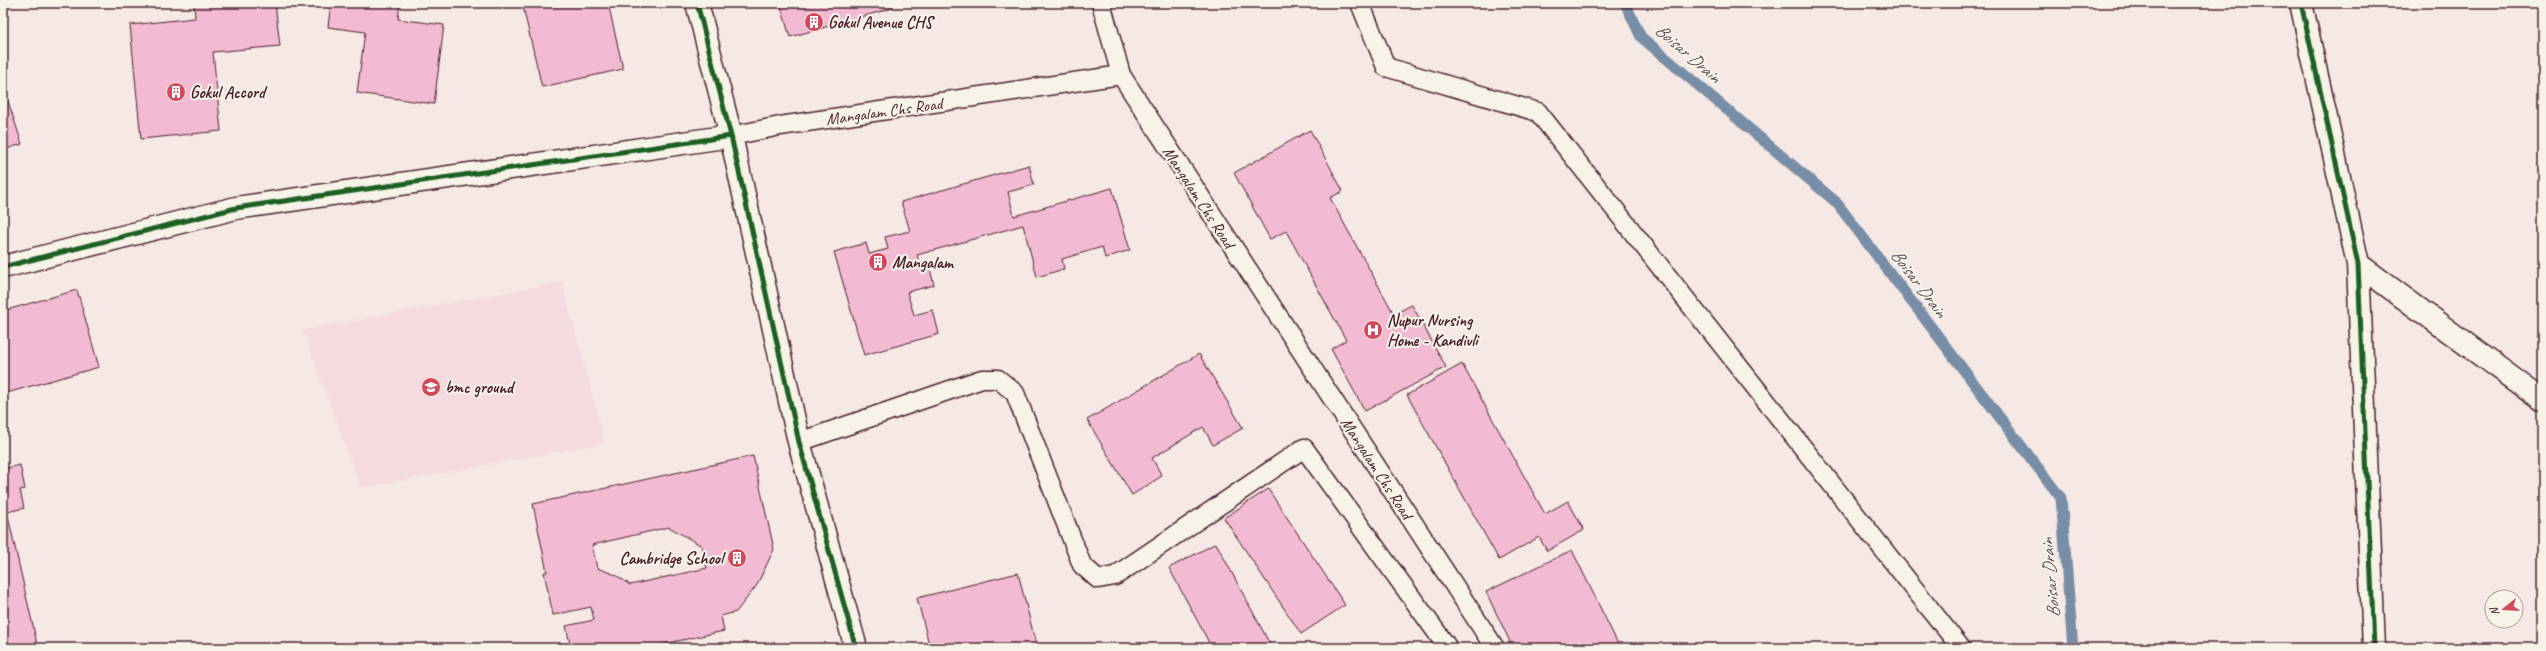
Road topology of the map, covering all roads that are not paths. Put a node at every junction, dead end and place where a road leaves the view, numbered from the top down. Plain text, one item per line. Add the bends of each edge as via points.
1 (697, 3) edge
2 (1101, 3) edge
3 (1360, 3) edge
4 (2301, 3) edge
5 (1121, 75) junction
6 (731, 136) junction
7 (2358, 264) junction
8 (3, 267) edge
9 (2543, 401) edge
10 (799, 442) junction
11 (856, 648) edge
12 (1448, 648) edge
13 (1495, 648) edge
14 (1961, 648) edge
15 (2374, 648) edge

1 - 6 street
2 - 5 lane
3 - 14 lane via 1386,67 1538,112
4 - 7 street
5 - 6 lane, Mangalam Chs Road via 780,126
5 - 13 lane, Mangalam Chs Road
6 - 8 street via 236,208
6 - 10 street
7 - 9 street
7 - 15 street
10 - 11 street
10 - 12 lane via 982,379 998,379 1015,393 1082,565 1098,579 1116,576 1304,448

